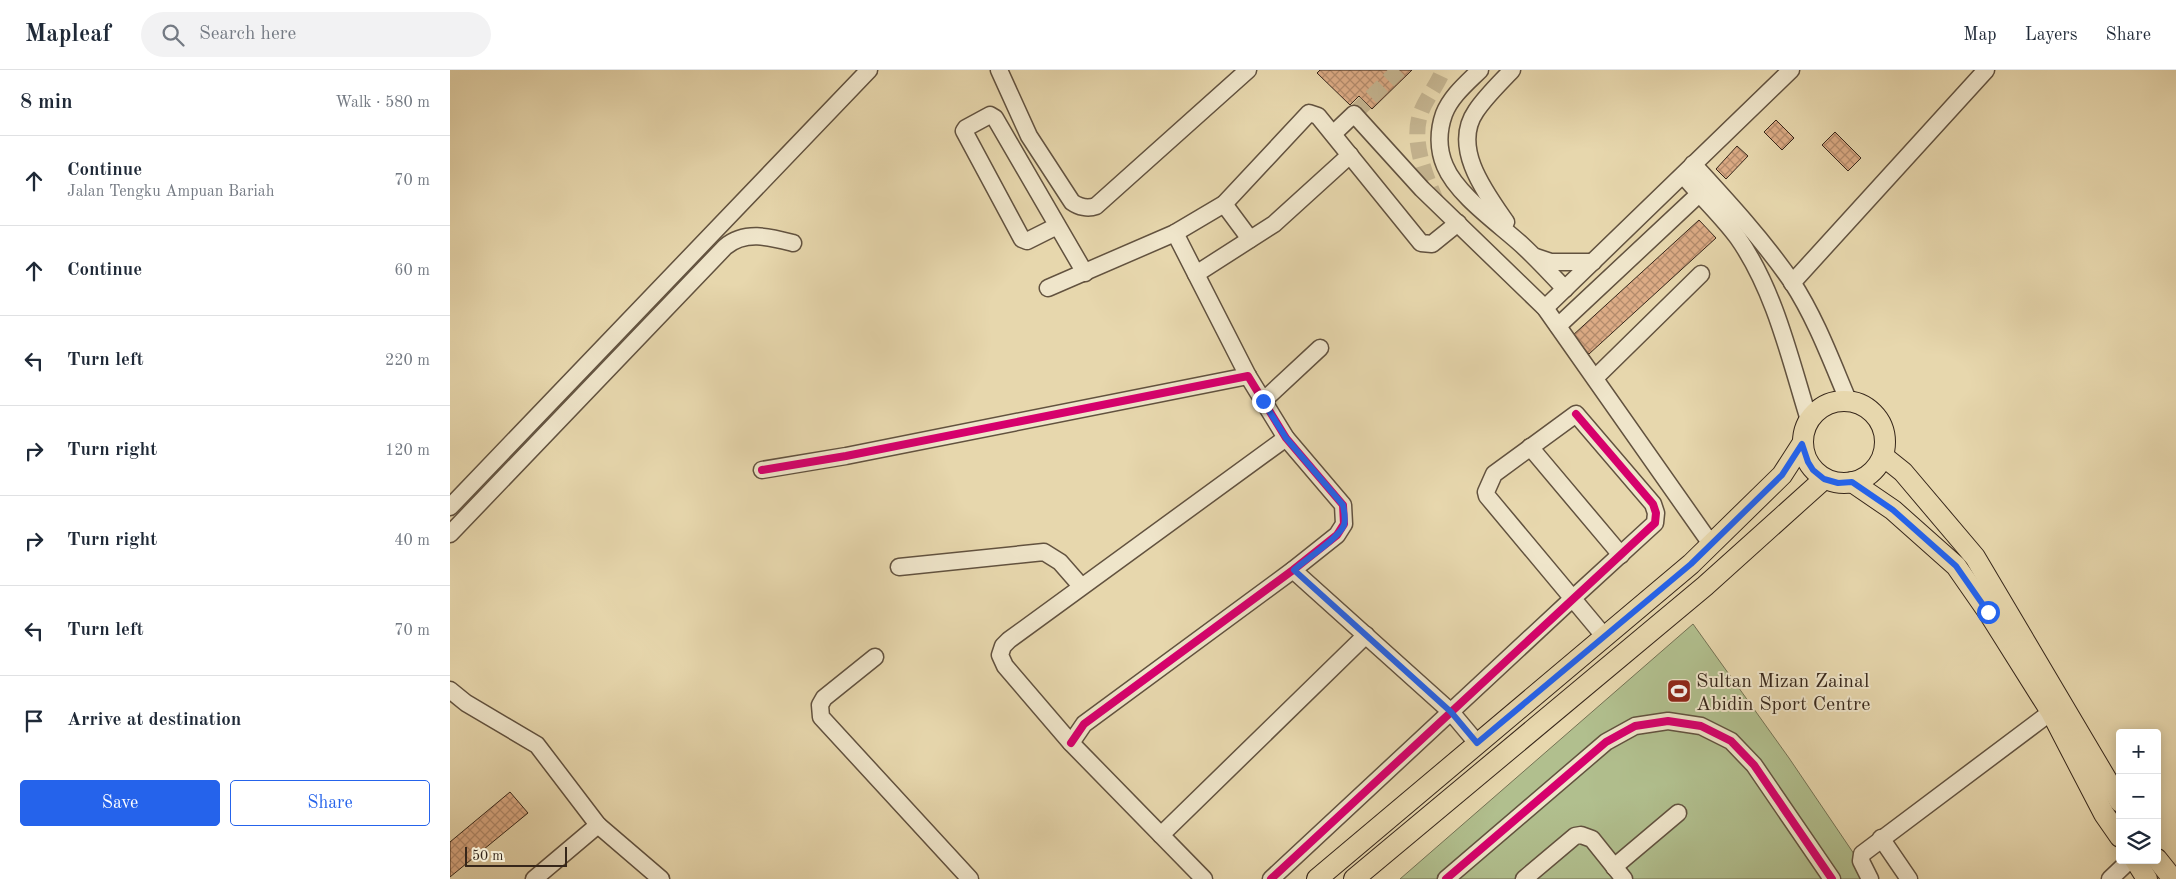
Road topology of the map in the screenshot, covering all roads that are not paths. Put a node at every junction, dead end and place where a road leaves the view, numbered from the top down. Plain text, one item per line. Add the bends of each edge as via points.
1 (869, 70) edge
2 (999, 70) edge
3 (1248, 70) edge
4 (1480, 70) edge
5 (1512, 70) edge
6 (1791, 70) edge
7 (1986, 70) edge
8 (1333, 134) junction
9 (1350, 155) junction
10 (1688, 169) junction
11 (1699, 194) junction
12 (1224, 204) junction
13 (1458, 224) junction
14 (1058, 226) junction
15 (1175, 233) junction
16 (1250, 239) junction
17 (793, 243) dead end
18 (1521, 244) junction
19 (1535, 256) junction
20 (1593, 262) junction
21 (1085, 273) junction
22 (1196, 274) junction
23 (1701, 274) dead end
24 (1792, 283) junction
25 (1048, 288) dead end
26 (1565, 289) junction
27 (1545, 308) junction
28 (1558, 326) junction
29 (1320, 348) dead end
30 (1248, 376) junction
31 (1595, 378) junction
32 (1848, 400) junction
33 (1263, 401) junction
34 (1809, 420) junction
35 (1286, 438) junction
36 (1802, 444) junction
37 (1530, 447) junction
38 (1883, 456) junction
39 (762, 470) dead end
40 (1824, 479) junction
41 (1852, 482) junction
42 (1671, 487) junction
43 (1653, 504) junction
44 (450, 507) edge
45 (450, 534) edge
46 (1711, 544) junction
47 (1620, 555) junction
48 (899, 567) dead end
49 (1294, 570) junction
50 (1081, 586) junction
51 (1572, 600) junction
52 (1366, 635) junction
53 (1604, 636) junction
54 (875, 657) dead end
55 (450, 690) edge
56 (1451, 712) junction
57 (2051, 712) junction
58 (1071, 743) junction
59 (1477, 743) junction
60 (2116, 795) edge
61 (1678, 813) dead end
62 (598, 824) junction
63 (2116, 832) edge
64 (1161, 835) junction
65 (1881, 838) junction
66 (2126, 864) edge
67 (2138, 864) edge
68 (2161, 864) edge
69 (1619, 873) edge
70 (534, 879) edge
71 (661, 879) edge
72 (970, 879) edge
73 (1204, 879) edge
74 (1272, 879) edge
75 (1317, 879) edge
76 (1354, 879) edge
77 (1446, 879) edge
78 (1524, 879) edge
79 (1832, 879) edge
80 (1870, 879) edge
81 (1909, 879) edge
82 (2110, 879) edge
83 (2147, 879) edge
84 (2173, 879) edge

1 - 44 street
2 - 3 street via 1029,136 1072,202 1090,208
4 - 18 street via 1444,114 1440,146 1445,167 1465,194
5 - 18 street via 1476,111 1467,143 1485,192
6 - 10 street
7 - 24 street
8 - 9 street
8 - 12 street via 1318,116 1309,113
8 - 13 street via 1354,114
9 - 13 street via 1422,243 1432,244
9 - 16 street via 1274,224
10 - 11 street
10 - 20 street
10 - 24 street via 1749,226
11 - 28 street
11 - 34 street via 1738,238 1762,282 1781,327
12 - 15 street
12 - 16 street
13 - 27 street
14 - 14 street via 994,118 990,115 966,128 964,131 1022,239 1027,241
14 - 21 street
15 - 21 street
15 - 22 street
16 - 22 street
17 - 45 street via 765,236 730,243
18 - 19 street
19 - 20 street via 1551,262
19 - 26 street
20 - 26 street
21 - 25 street
22 - 30 street
23 - 31 street
24 - 32 street via 1820,332
26 - 27 street
27 - 28 street
28 - 31 street
29 - 33 street
30 - 33 street
30 - 39 street
31 - 42 street
32 - 34 main road via 1820,407
32 - 38 main road via 1871,410 1879,420 1886,444
33 - 35 street
34 - 36 main road
35 - 49 street via 1343,505 1345,513 1344,524 1337,535
35 - 50 street
36 - 40 main road via 1813,470
36 - 46 main road via 1782,475
37 - 43 street via 1576,414
37 - 47 street
37 - 51 street via 1494,474 1487,487 1487,496
38 - 41 main road via 1877,468
38 - 60 main road via 1903,472 1975,557
40 - 41 main road
40 - 76 main road via 1704,586
41 - 57 main road via 1893,510 1956,566
42 - 43 street
42 - 46 street
43 - 47 street via 1655,523
46 - 53 main road
47 - 51 street
48 - 50 street via 1044,552 1060,562
49 - 52 street
49 - 58 street via 1084,724
50 - 58 street via 1010,640 1000,655 1005,666
51 - 53 street
51 - 56 street
52 - 56 street
52 - 64 street
53 - 59 main road
54 - 72 street via 824,698 820,705 821,717
55 - 62 street via 466,703 537,744
56 - 59 street
56 - 74 street
57 - 63 main road
57 - 65 street
58 - 64 street
59 - 75 main road
61 - 69 street
62 - 70 street
62 - 71 street
64 - 73 street
65 - 80 street via 1862,854 1861,861
65 - 81 street
66 - 82 street
67 - 83 main road
68 - 84 main road
69 - 78 street via 1592,839 1581,835 1575,836
77 - 79 street via 1606,742 1635,726 1668,721 1701,726 1731,741 1754,765

